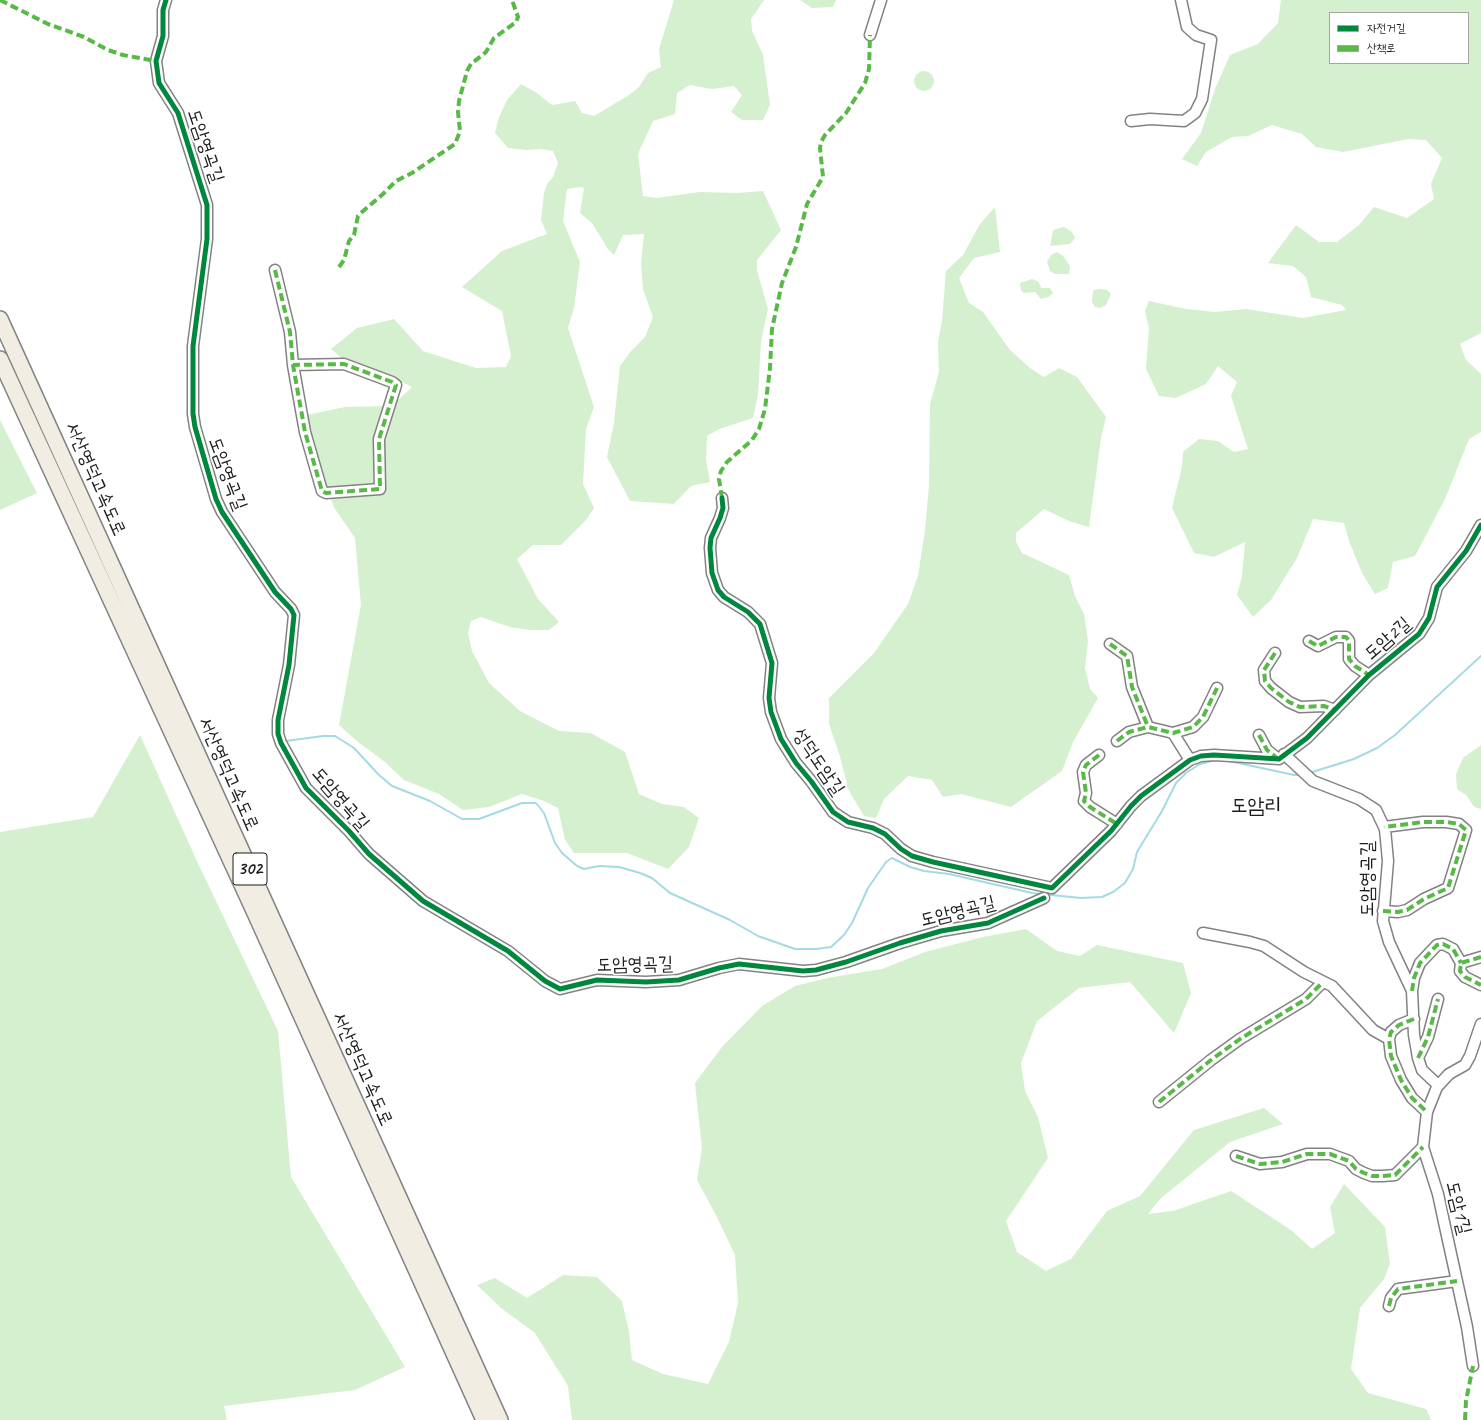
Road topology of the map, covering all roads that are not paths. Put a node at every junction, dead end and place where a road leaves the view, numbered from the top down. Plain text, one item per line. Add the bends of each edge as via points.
1 (166, 0) edge
2 (881, 0) edge
3 (1181, 0) edge
4 (870, 35) dead end
5 (1131, 121) dead end
6 (275, 270) dead end
7 (0, 318) edge
8 (0, 359) edge
9 (293, 365) junction
10 (722, 498) dead end
11 (1481, 525) edge
12 (1309, 641) dead end
13 (1110, 644) dead end
14 (1275, 653) dead end
15 (1370, 675) junction
16 (1217, 688) dead end
17 (1335, 710) junction
18 (1148, 727) junction
19 (1173, 733) junction
20 (1259, 734) dead end
21 (1117, 741) dead end
22 (1099, 755) dead end
23 (1281, 756) junction
24 (1190, 760) junction
25 (1117, 824) junction
26 (1384, 827) junction
27 (1044, 898) dead end
28 (1384, 911) junction
29 (1203, 933) dead end
30 (1481, 957) edge
31 (1461, 963) junction
32 (1323, 982) junction
33 (1481, 985) edge
34 (1412, 991) junction
35 (1438, 999) dead end
36 (1414, 1019) junction
37 (1481, 1024) edge
38 (1389, 1039) junction
39 (1418, 1058) junction
40 (1438, 1084) junction
41 (1159, 1102) dead end
42 (1427, 1112) junction
43 (1423, 1148) junction
44 (1236, 1156) dead end
45 (1457, 1281) junction
46 (1389, 1306) dead end
47 (1473, 1366) dead end
48 (484, 1420) edge
49 (500, 1420) edge

1 - 27 street, 도암영곡길 via 163,10 163,36 156,62 160,83 178,113 207,205 207,239 193,346 195,427 222,512 275,592 294,615 289,665 277,727 282,743 314,798 369,854 423,901 508,951 545,981 560,989 597,980 678,980 739,964 803,971 824,968 928,934 988,923
2 - 4 street
3 - 5 street via 1187,26 1196,35 1211,40 1202,99 1195,113 1184,121
6 - 9 street via 290,332
7 - 49 highway, 서산영덕고속도로 / 302
8 - 48 highway, 서산영덕고속도로 / 302 via 255,913
9 - 9 street via 304,432 322,491 380,489 379,439 396,385 344,364
10 - 25 street, 성덕도암길 via 720,518 711,538 710,548 712,573 718,590 760,624 772,663 769,698 771,712 781,739 833,812 848,822 873,828 885,834 912,856 1052,888
11 - 15 street, 도암2길 via 1466,551 1437,587 1425,626
12 - 15 street, 도암2길 via 1318,646 1336,637 1346,637 1349,641 1348,659 1354,666
13 - 18 street via 1127,656 1132,687
14 - 17 street via 1264,670 1265,681 1271,688 1288,702 1300,707 1324,706
15 - 17 street, 도암2길
16 - 19 street via 1199,721 1193,727
17 - 23 street, 도암2길 via 1307,738
18 - 19 street
18 - 21 street via 1128,732
19 - 24 street
20 - 23 street, 도암영곡길 via 1267,750
22 - 25 street via 1086,765 1083,772 1086,793 1084,801
23 - 24 street via 1267,760 1214,755
23 - 26 street, 도암영곡길 via 1313,781 1359,799 1376,810
24 - 25 street via 1141,796
26 - 28 street, 도암영곡길 via 1388,861
26 - 28 street via 1446,822 1459,824 1466,830 1448,888 1407,910
28 - 34 street, 도암영곡길 via 1383,921 1389,942
29 - 32 street via 1264,946
30 - 31 street
31 - 33 street via 1460,970 1465,977
31 - 34 street, 도암영곡길 via 1453,950 1443,944 1437,945 1420,963
32 - 38 street via 1342,995 1373,1030
32 - 41 street via 1306,1000 1240,1039
34 - 36 street, 도암영곡길
35 - 39 street via 1428,1037
36 - 38 street via 1399,1025 1391,1032
36 - 39 street, 도암영곡길
37 - 40 street via 1465,1065
38 - 42 street via 1391,1056 1401,1080 1412,1098
39 - 40 street, 도암영곡길 via 1422,1070
40 - 42 street, 도암1길
42 - 43 street, 도암1길
43 - 44 street via 1395,1175 1383,1176 1364,1173 1349,1161 1330,1154 1308,1154 1266,1164
43 - 45 street, 도암1길 via 1438,1194
45 - 46 street via 1398,1289
45 - 47 street, 도암1길

